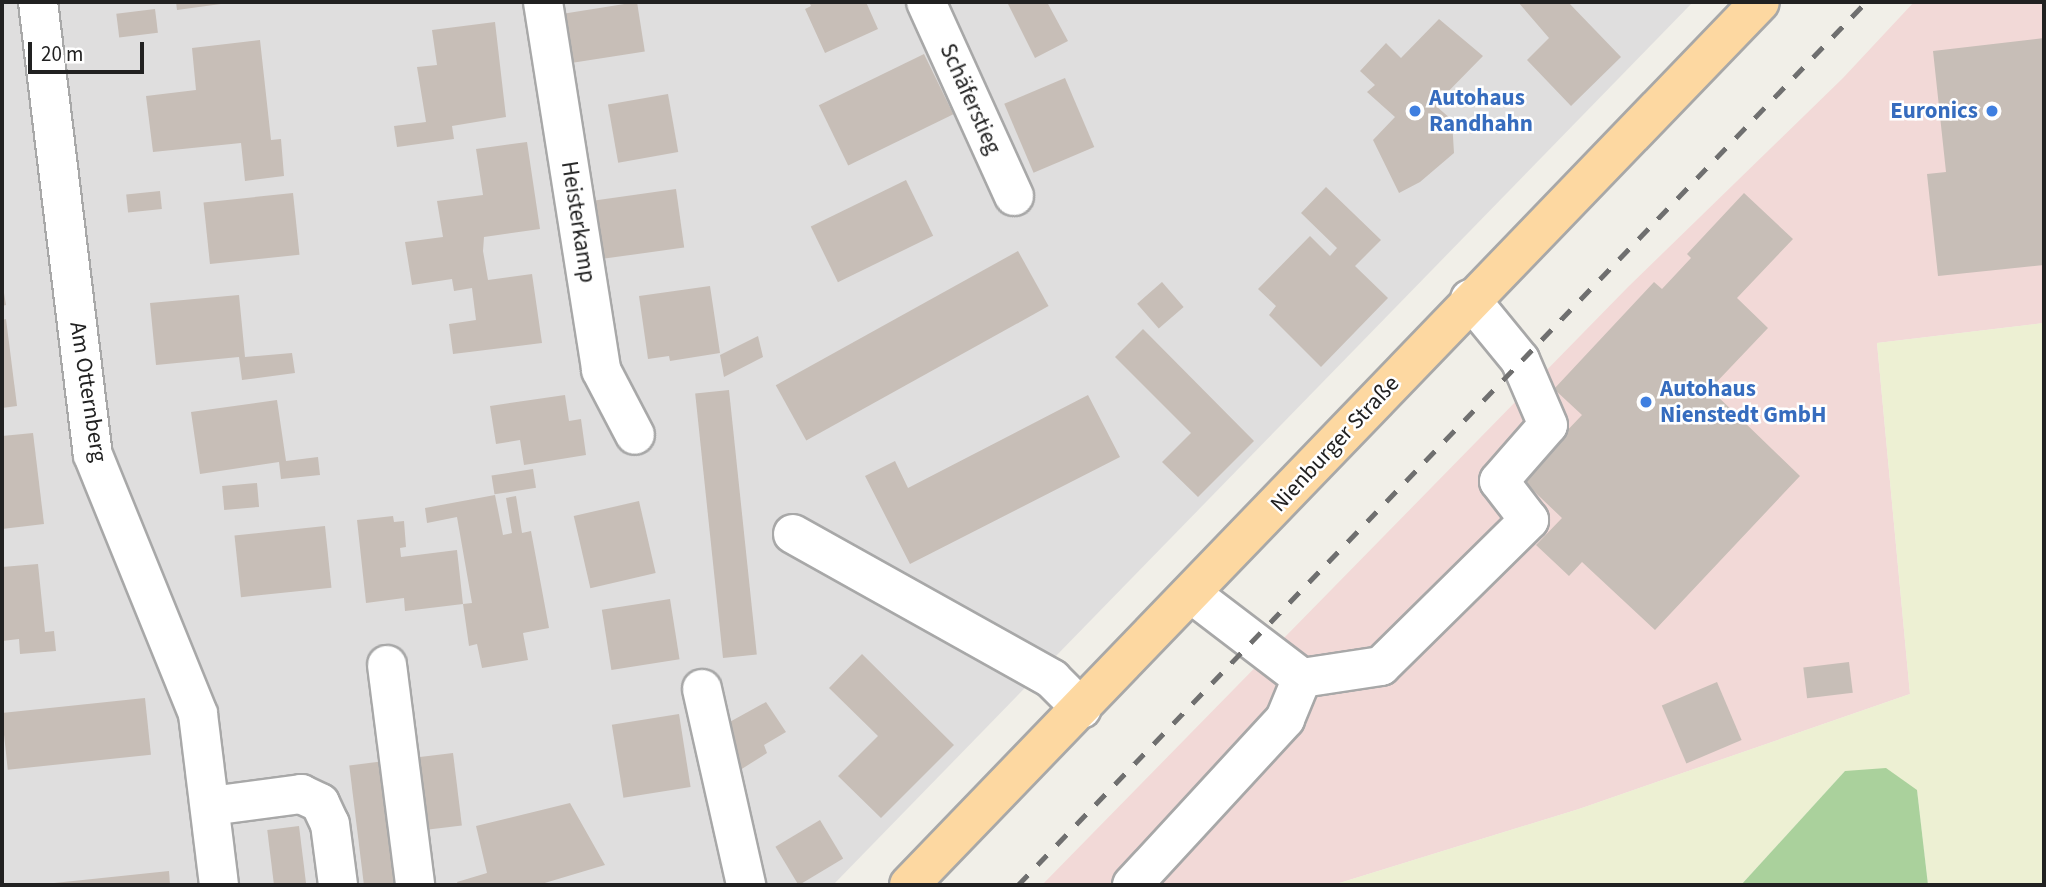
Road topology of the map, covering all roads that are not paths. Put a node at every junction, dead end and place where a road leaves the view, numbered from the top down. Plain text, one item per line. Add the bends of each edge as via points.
1 (38, 2) edge
2 (543, 2) edge
3 (926, 2) edge
4 (1760, 2) edge
5 (1014, 197) dead end
6 (1470, 299) junction
7 (635, 435) dead end
8 (793, 534) dead end
9 (1193, 595) junction
10 (387, 665) dead end
11 (1302, 678) junction
12 (702, 689) dead end
13 (1082, 709) junction
14 (211, 806) junction
15 (219, 885) edge
16 (338, 885) edge
17 (415, 885) edge
18 (746, 885) edge
19 (909, 885) edge
20 (1132, 885) edge

1 - 14 street, Am Otternberg via 93,455 198,714
2 - 7 street, Heisterkamp via 601,370
3 - 5 street, Schäferstieg
4 - 6 main road, Nienburger Straße
6 - 9 main road, Nienburger Straße
6 - 11 street via 1520,360 1548,425 1499,481 1528,520 1381,666
8 - 13 street via 1052,679
9 - 11 street
9 - 13 main road, Nienburger Straße
10 - 17 street
11 - 20 street via 1284,719
12 - 18 street
13 - 19 main road, Nienburger Straße
14 - 15 street, Am Otternberg
14 - 16 street via 301,794 320,803 330,824

